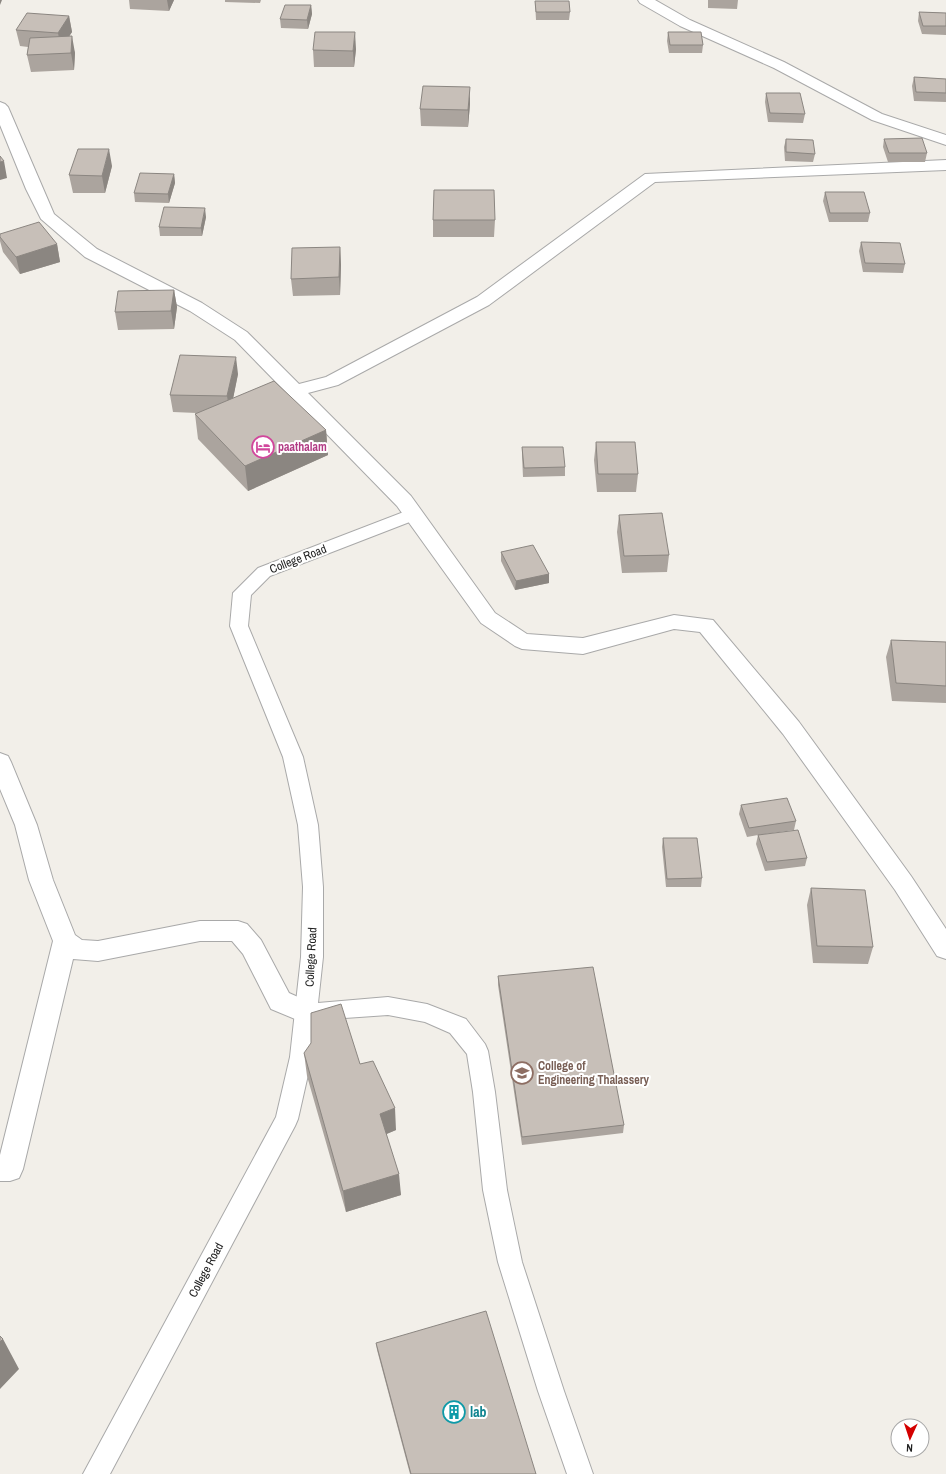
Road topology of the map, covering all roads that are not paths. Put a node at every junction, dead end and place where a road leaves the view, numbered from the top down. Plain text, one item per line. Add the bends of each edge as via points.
1 (645, 0) edge
2 (0, 107) edge
3 (946, 140) edge
4 (946, 165) edge
5 (295, 391) junction
6 (414, 514) junction
7 (0, 762) edge
8 (65, 941) junction
9 (946, 949) edge
10 (307, 1013) junction
11 (0, 1169) edge
12 (96, 1474) edge
13 (580, 1474) edge

1 - 3 street via 685,23 779,65 877,117
2 - 5 street via 47,216 90,253 196,307 241,336
4 - 5 street via 651,177 483,301 332,381
5 - 6 street
6 - 9 street via 488,618 522,641 583,646 674,622 706,625 791,728 903,883
6 - 10 lane, College Road via 264,572 242,593 239,626 293,757 308,824 313,887 312,957
7 - 8 street via 26,825 41,880
8 - 10 street via 76,950 98,951 200,931 238,931 252,947 280,1001
8 - 11 street via 10,1169
10 - 12 lane, College Road via 301,1056 287,1119
10 - 13 lane via 388,1006 428,1013 458,1026 477,1051 496,1190 510,1262

